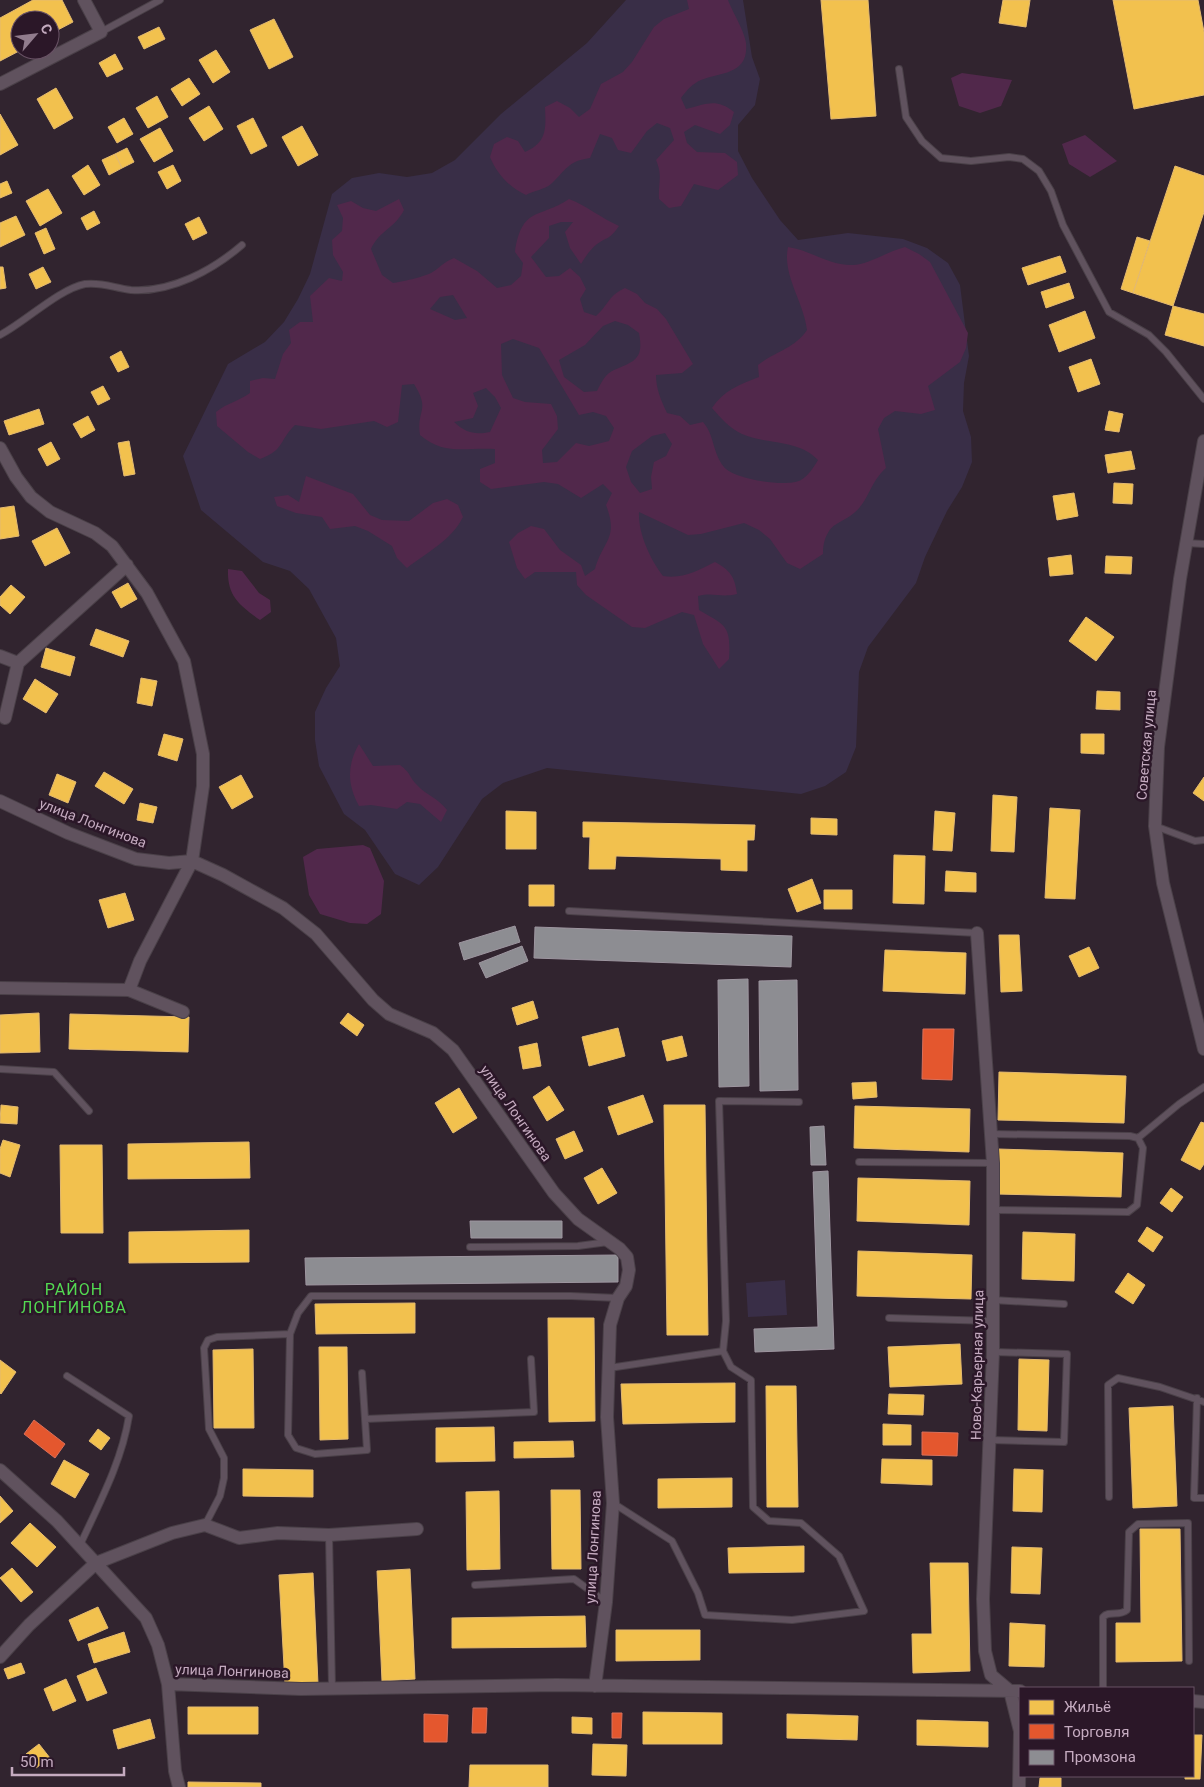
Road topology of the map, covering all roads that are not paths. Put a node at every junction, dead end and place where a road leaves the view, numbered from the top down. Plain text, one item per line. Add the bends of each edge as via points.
1 (84, 0) edge
2 (160, 0) edge
3 (102, 32) junction
4 (899, 69) dead end
5 (0, 84) edge
6 (242, 245) dead end
7 (0, 335) edge
8 (1204, 399) edge
9 (1204, 441) edge
10 (0, 448) edge
11 (1186, 543) junction
12 (1204, 544) edge
13 (126, 565) junction
14 (0, 656) edge
15 (18, 663) junction
16 (5, 718) dead end
17 (0, 801) edge
18 (1155, 826) junction
19 (1204, 840) edge
20 (192, 861) junction
21 (569, 911) dead end
22 (977, 933) joint
23 (0, 988) edge
24 (129, 990) junction
25 (182, 1012) dead end
26 (1204, 1049) edge
27 (0, 1069) edge
28 (1204, 1086) edge
29 (799, 1102) dead end
30 (89, 1111) dead end
31 (992, 1134) junction
32 (1138, 1138) junction
33 (859, 1162) dead end
34 (993, 1163) junction
35 (993, 1210) junction
36 (609, 1242) junction
37 (470, 1247) dead end
38 (618, 1298) junction
39 (993, 1300) junction
40 (1064, 1304) dead end
41 (890, 1318) dead end
42 (993, 1321) junction
43 (290, 1334) junction
44 (723, 1351) junction
45 (993, 1352) junction
46 (531, 1359) dead end
47 (609, 1368) junction
48 (362, 1373) dead end
49 (67, 1376) dead end
50 (1197, 1398) junction
51 (1204, 1402) edge
52 (365, 1419) junction
53 (991, 1440) junction
54 (0, 1470) edge
55 (1109, 1497) dead end
56 (1204, 1498) edge
57 (613, 1503) junction
58 (204, 1525) junction
59 (417, 1529) dead end
60 (329, 1535) junction
61 (80, 1545) junction
62 (96, 1563) junction
63 (475, 1585) dead end
64 (606, 1602) junction
65 (0, 1657) edge
66 (1189, 1661) dead end
67 (168, 1684) junction
68 (595, 1686) junction
69 (1103, 1687) edge
70 (332, 1688) junction
71 (1015, 1691) edge
72 (1019, 1723) edge
73 (180, 1787) edge

1 - 3 street
2 - 3 lane
3 - 5 street
4 - 8 lane via 906,117 922,141 941,158 971,161 1009,157 1023,159 1039,171 1051,191 1063,225 1109,312 1149,335
6 - 7 lane via 219,264 191,278 153,288 130,290 107,284 85,284 68,290
9 - 11 street, Советская улица
10 - 13 street via 31,497 50,512 96,534 112,546
11 - 12 lane
11 - 18 street, Советская улица via 1158,747
13 - 15 street
13 - 20 street via 147,593 184,661 198,723 203,754 203,786
14 - 15 street
15 - 16 street
17 - 20 street, улица Лонгинова via 68,833 136,859 169,863
18 - 19 lane via 1194,841
18 - 26 street, Советская улица via 1163,883
20 - 24 street via 140,961
20 - 36 street, улица Лонгинова via 283,908 316,934 389,1014 433,1033 453,1050 554,1193 578,1219
21 - 22 lane
22 - 31 street, Ново-Карьерная улица
23 - 24 street
24 - 25 street
27 - 30 lane via 54,1072
28 - 32 lane
29 - 44 lane via 719,1101 726,1321
31 - 32 lane
31 - 34 street, Ново-Карьерная улица
32 - 35 lane via 1143,1148 1137,1205 1128,1212
33 - 34 lane
34 - 35 street, Ново-Карьерная улица
35 - 39 street, Ново-Карьерная улица
36 - 37 lane via 578,1246
36 - 38 street, улица Лонгинова via 628,1258 630,1270 626,1286
38 - 43 lane via 311,1296 298,1313
38 - 47 street, улица Лонгинова via 610,1325
39 - 40 lane
39 - 42 street, Ново-Карьерная улица
41 - 42 lane
42 - 45 street, Ново-Карьерная улица
43 - 52 lane via 288,1435 296,1448 315,1454 367,1450
43 - 58 lane via 217,1337 208,1340 204,1348 209,1429 224,1458 220,1496
44 - 47 lane
44 - 57 lane via 731,1367 751,1380 754,1507 769,1521 802,1523 839,1556 864,1611 792,1620 705,1615 672,1541
45 - 53 street, Ново-Карьерная улица
45 - 53 lane via 1066,1354 1064,1442
46 - 52 lane via 534,1412
47 - 57 street, улица Лонгинова
48 - 52 lane
49 - 61 lane via 129,1416 108,1483
50 - 51 lane
50 - 55 lane via 1118,1378 1108,1385
50 - 56 lane via 1194,1498
53 - 71 street, Ново-Карьерная улица via 983,1599 985,1651 991,1675
54 - 61 street, улица Лонгинова
57 - 64 street, улица Лонгинова
58 - 60 street via 239,1538 278,1533
58 - 62 street via 172,1532
59 - 60 street
60 - 70 lane
61 - 62 street, улица Лонгинова
62 - 65 street via 29,1625
62 - 67 street, улица Лонгинова via 146,1618 158,1645
63 - 64 lane via 574,1580
64 - 68 street, улица Лонгинова
66 - 69 lane via 1188,1523 1138,1524 1129,1532 1127,1610 1103,1618
67 - 70 street, улица Лонгинова
67 - 73 street, улица Лонгинова via 175,1771
68 - 70 street, улица Лонгинова
68 - 71 street, улица Лонгинова
71 - 72 street

